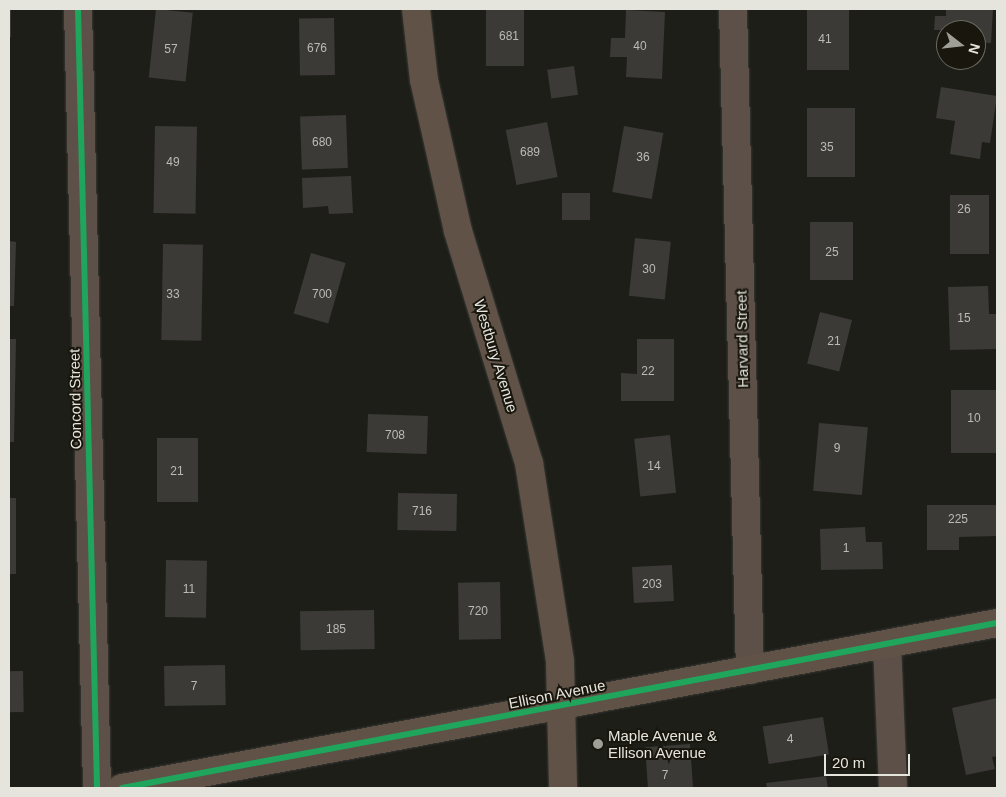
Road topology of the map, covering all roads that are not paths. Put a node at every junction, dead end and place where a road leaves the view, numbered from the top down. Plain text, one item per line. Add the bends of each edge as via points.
1 (78, 9) edge
2 (416, 9) edge
3 (733, 9) edge
4 (997, 623) edge
5 (887, 644) junction
6 (750, 670) junction
7 (559, 706) junction
8 (97, 788) edge
9 (122, 788) edge
10 (563, 788) edge
11 (893, 788) edge

1 - 8 street, Concord Street
2 - 7 street, Westbury Avenue via 424,80 458,231 529,463 560,662
3 - 6 street, Harvard Street
4 - 5 street, Ellison Avenue
5 - 6 street, Ellison Avenue
5 - 11 street
6 - 7 street, Ellison Avenue
7 - 9 street, Ellison Avenue
7 - 10 street, Westbury Avenue

